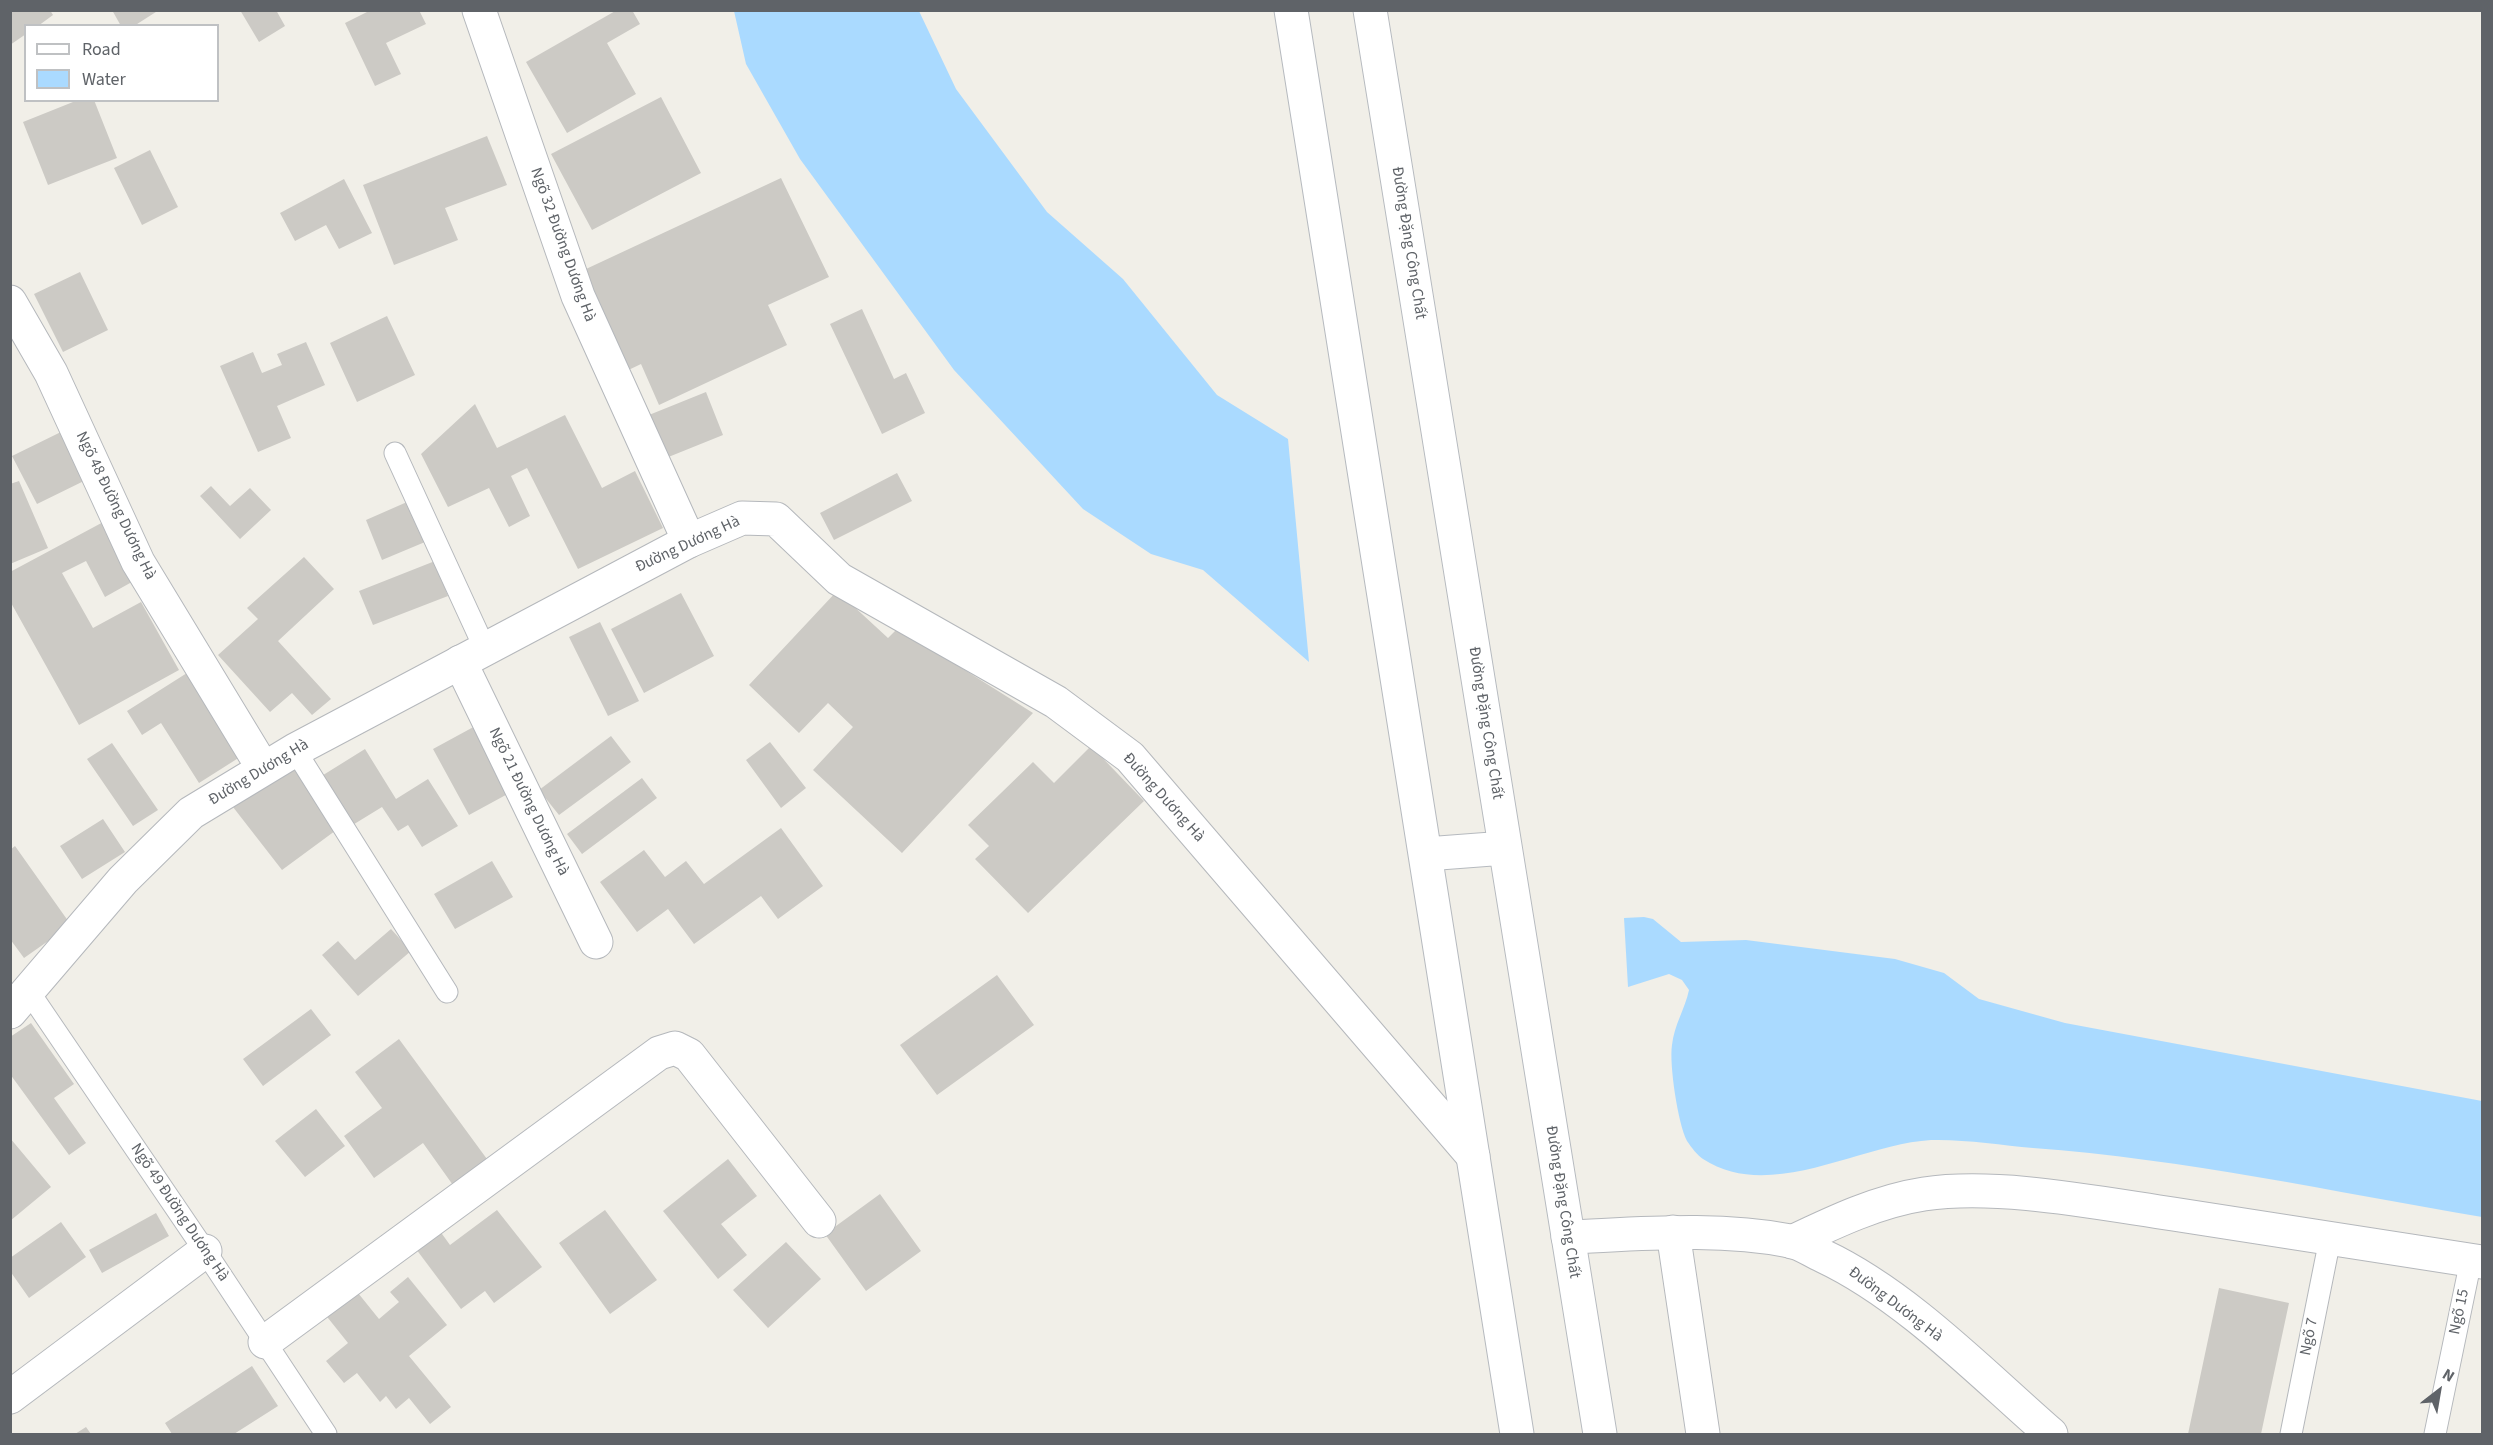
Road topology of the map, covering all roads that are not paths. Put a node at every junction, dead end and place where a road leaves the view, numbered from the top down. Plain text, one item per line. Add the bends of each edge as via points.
1 (480, 10) edge
2 (1291, 10) edge
3 (1370, 10) edge
4 (10, 302) edge
5 (395, 453) dead end
6 (689, 541) junction
7 (473, 656) junction
8 (295, 750) junction
9 (263, 768) junction
10 (1505, 848) junction
11 (1426, 854) junction
12 (596, 942) dead end
13 (447, 992) dead end
14 (20, 1002) edge
15 (1473, 1156) junction
16 (819, 1221) dead end
17 (1673, 1232) junction
18 (1568, 1238) junction
19 (2330, 1239) junction
20 (1792, 1242) junction
21 (205, 1251) junction
22 (2477, 1261) edge
23 (265, 1342) junction
24 (10, 1397) edge
25 (326, 1434) edge
26 (1517, 1434) edge
27 (1600, 1434) edge
28 (1703, 1434) edge
29 (2051, 1434) edge
30 (2291, 1434) edge
31 (2435, 1434) edge

1 - 6 street, Ngõ 32 Đường Dương Hà via 578,296
2 - 11 street
3 - 10 street, Đường Đặng Công Chất
4 - 9 street, Ngõ 48 Đường Dương Hà via 51,373 138,562
5 - 7 lane
6 - 7 street, Đường Dương Hà
6 - 15 street, Đường Dương Hà via 742,518 776,519 839,579 1056,702 1130,757
7 - 8 street, Đường Dương Hà
7 - 12 street, Ngõ 21 Đường Dương Hà
8 - 9 street, Đường Dương Hà
8 - 13 lane
9 - 14 street, Đường Dương Hà via 191,813 123,880
10 - 11 street
10 - 18 street, Đường Đặng Công Chất
11 - 15 street
14 - 21 lane, Ngõ 49 Đường Dương Hà
15 - 26 street
16 - 23 street via 689,1055 675,1048 659,1053
17 - 18 street, Đường Dương Hà
17 - 20 street, Đường Dương Hà
17 - 28 street
18 - 27 street, Đường Đặng Công Chất
19 - 20 street via 2115,1205 2028,1194 1973,1192 1924,1194 1878,1206
19 - 22 street
19 - 30 lane, Ngõ 7
20 - 29 street, Đường Dương Hà via 1850,1269 1901,1306
21 - 23 lane, Ngõ 49 Đường Dương Hà
21 - 24 street
22 - 31 lane, Ngõ 15
23 - 25 lane, Ngõ 49 Đường Dương Hà

